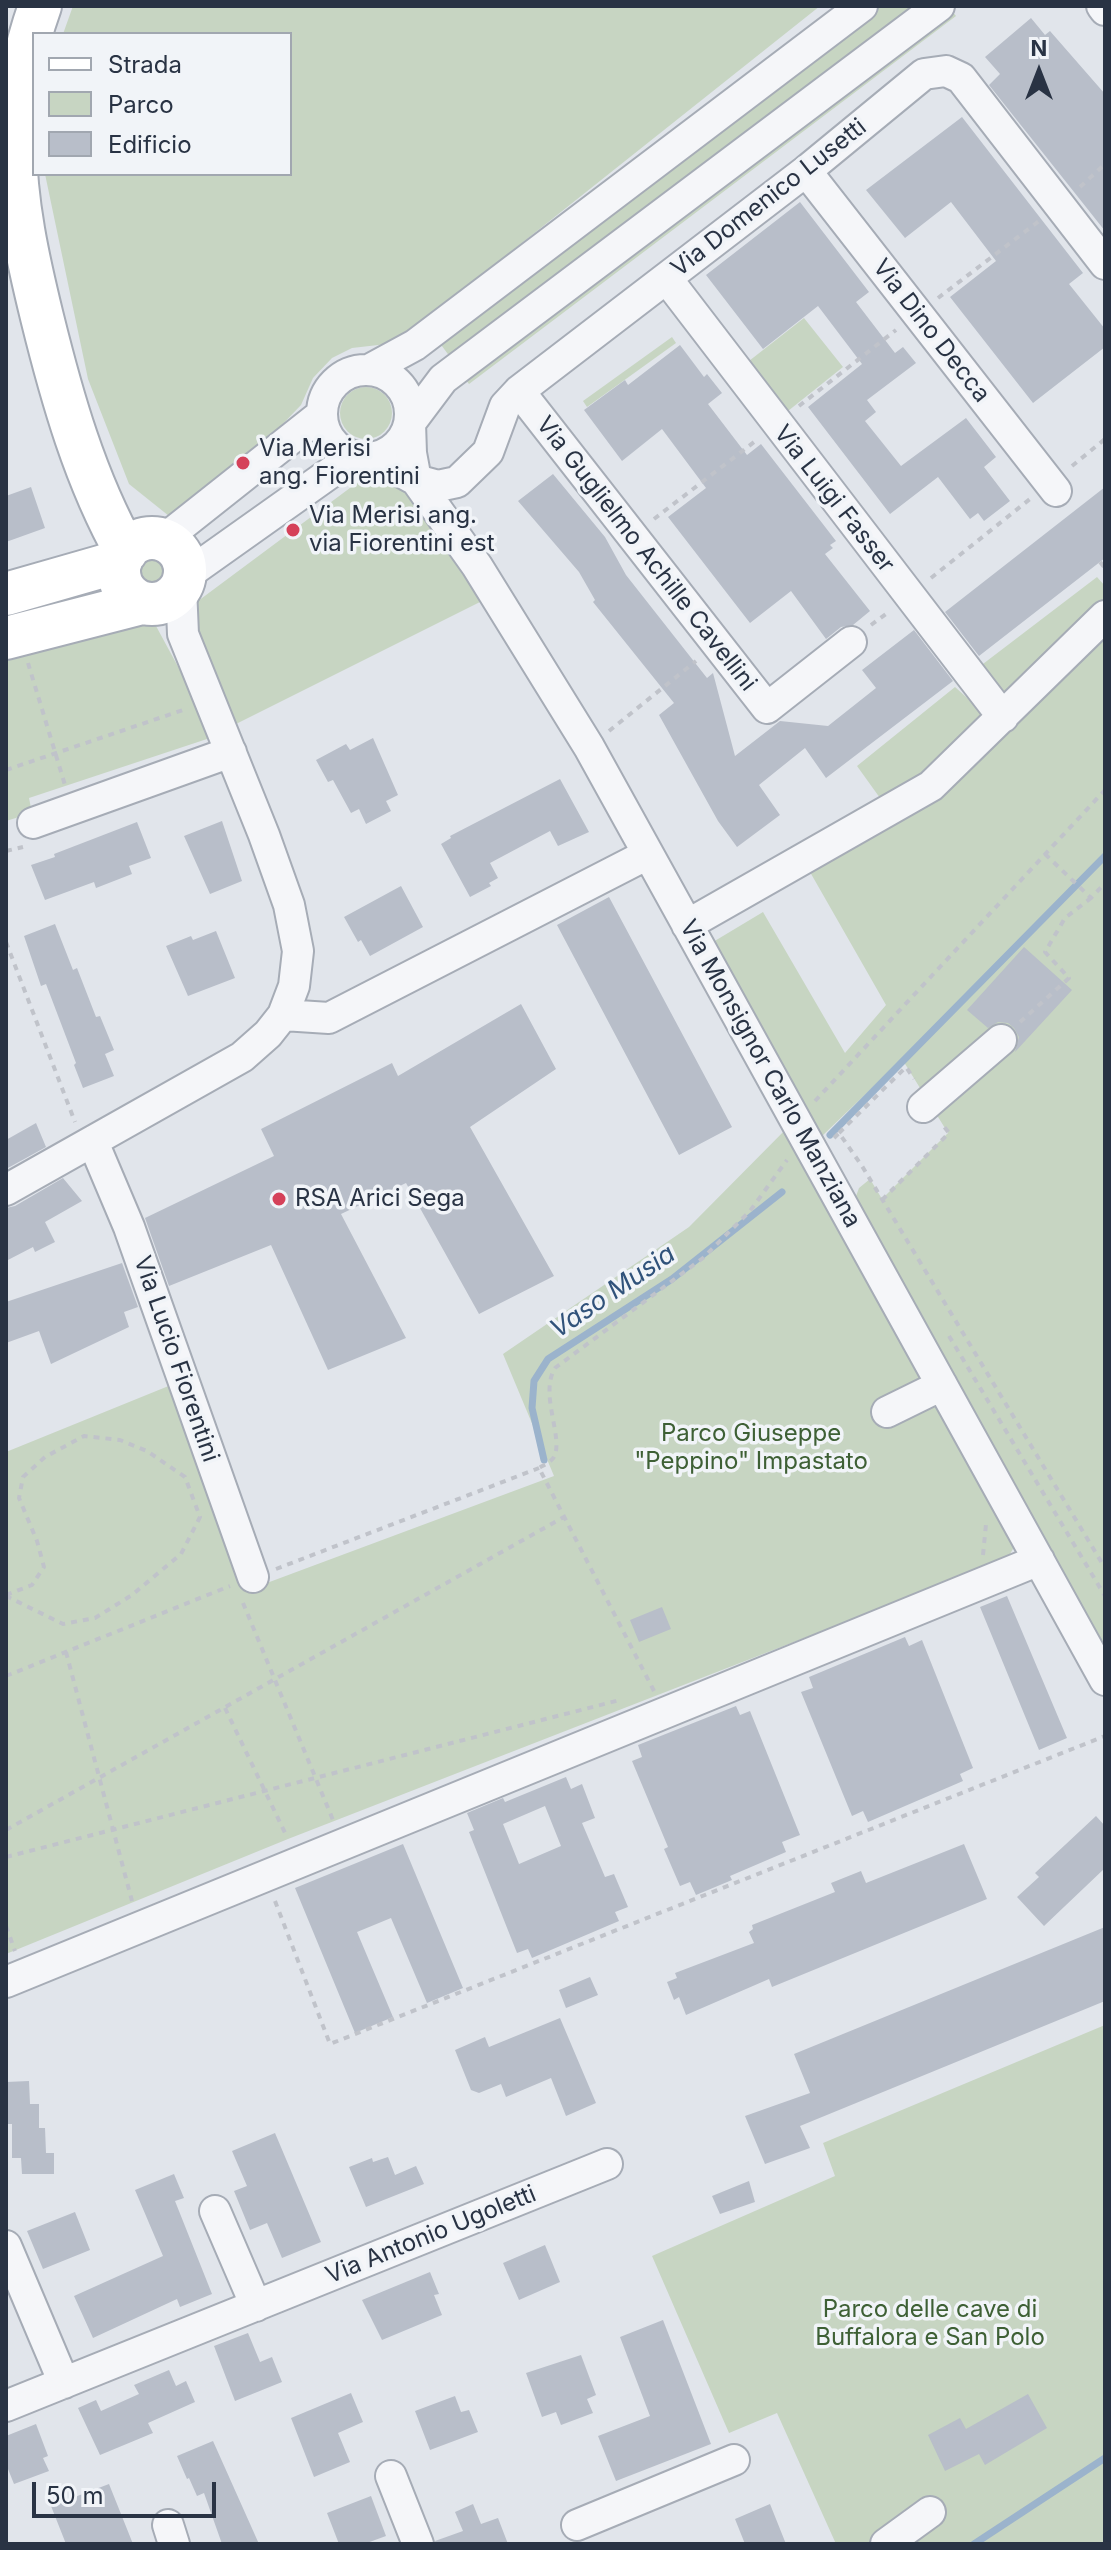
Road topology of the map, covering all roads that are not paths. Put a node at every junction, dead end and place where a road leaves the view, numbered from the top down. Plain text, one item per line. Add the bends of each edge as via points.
1 (40, 6) edge
2 (862, 6) edge
3 (939, 6) edge
4 (34, 32) edge
5 (32, 40) edge
6 (806, 171) junction
7 (1105, 264) edge
8 (667, 279) junction
9 (369, 370) junction
10 (519, 391) junction
11 (322, 414) junction
12 (410, 423) junction
13 (361, 457) junction
14 (416, 480) junction
15 (1052, 485) road end
16 (140, 548) junction
17 (165, 593) junction
18 (6, 594) edge
19 (1105, 616) edge
20 (851, 642) road end
21 (15, 644) edge
22 (1003, 717) junction
23 (231, 752) junction
24 (33, 823) dead end
25 (648, 854) junction
26 (687, 925) junction
27 (283, 1015) junction
28 (1001, 1040) road end
29 (923, 1107) dead end
30 (90, 1144) junction
31 (6, 1190) edge
32 (942, 1385) junction
33 (887, 1412) dead end
34 (1039, 1560) junction
35 (247, 1588) road end
36 (1105, 1680) edge
37 (6, 1982) edge
38 (607, 2164) dead end
39 (215, 2211) dead end
40 (6, 2246) edge
41 (256, 2306) junction
42 (64, 2383) junction
43 (6, 2406) edge
44 (734, 2460) dead end
45 (391, 2476) dead end
46 (930, 2512) dead end
47 (577, 2528) edge
48 (418, 2544) edge
49 (886, 2544) edge

1 - 4 street
2 - 9 street via 415,345
3 - 12 street via 443,379
5 - 16 street via 15,139 16,187 33,281 68,416 110,523
6 - 7 street, Via Domenico Lusetti via 924,74 946,71 961,78
6 - 8 street, Via Domenico Lusetti
6 - 15 street, Via Dino Decca
8 - 10 street, Via Domenico Lusetti
8 - 22 street, Via Luigi Fasser
9 - 11 street via 341,377 324,400
9 - 12 street via 396,381 406,394
10 - 14 street, Via Domenico Lusetti via 505,406 479,464 457,482 438,486
10 - 20 street, Via Guglielmo Achille Cavellini via 767,708
11 - 13 street via 330,440
11 - 16 street
12 - 13 street via 394,449
12 - 14 street, Via Monsignor Carlo Manziana
13 - 14 street, Via Monsignor Carlo Manziana
13 - 17 street
14 - 25 street, Via Monsignor Carlo Manziana via 477,566
16 - 17 street via 181,554
16 - 17 street via 119,571 126,591
16 - 18 street
17 - 21 street
17 - 23 street
19 - 22 street
22 - 26 street via 931,786
23 - 24 street
23 - 27 street via 292,920 298,951 294,986
25 - 26 street, Via Monsignor Carlo Manziana
25 - 27 street via 329,1018
26 - 32 street, Via Monsignor Carlo Manziana
27 - 30 street via 242,1057
28 - 29 street
30 - 31 street
30 - 35 street, Via Lucio Fiorentini via 129,1227
32 - 33 street
32 - 34 street, Via Monsignor Carlo Manziana
34 - 36 street, Via Monsignor Carlo Manziana
34 - 37 street
38 - 41 street, Via Antonio Ugoletti
39 - 41 street
40 - 42 street
41 - 42 street, Via Antonio Ugoletti
42 - 43 street, Via Antonio Ugoletti
44 - 47 street
45 - 48 street
46 - 49 street

